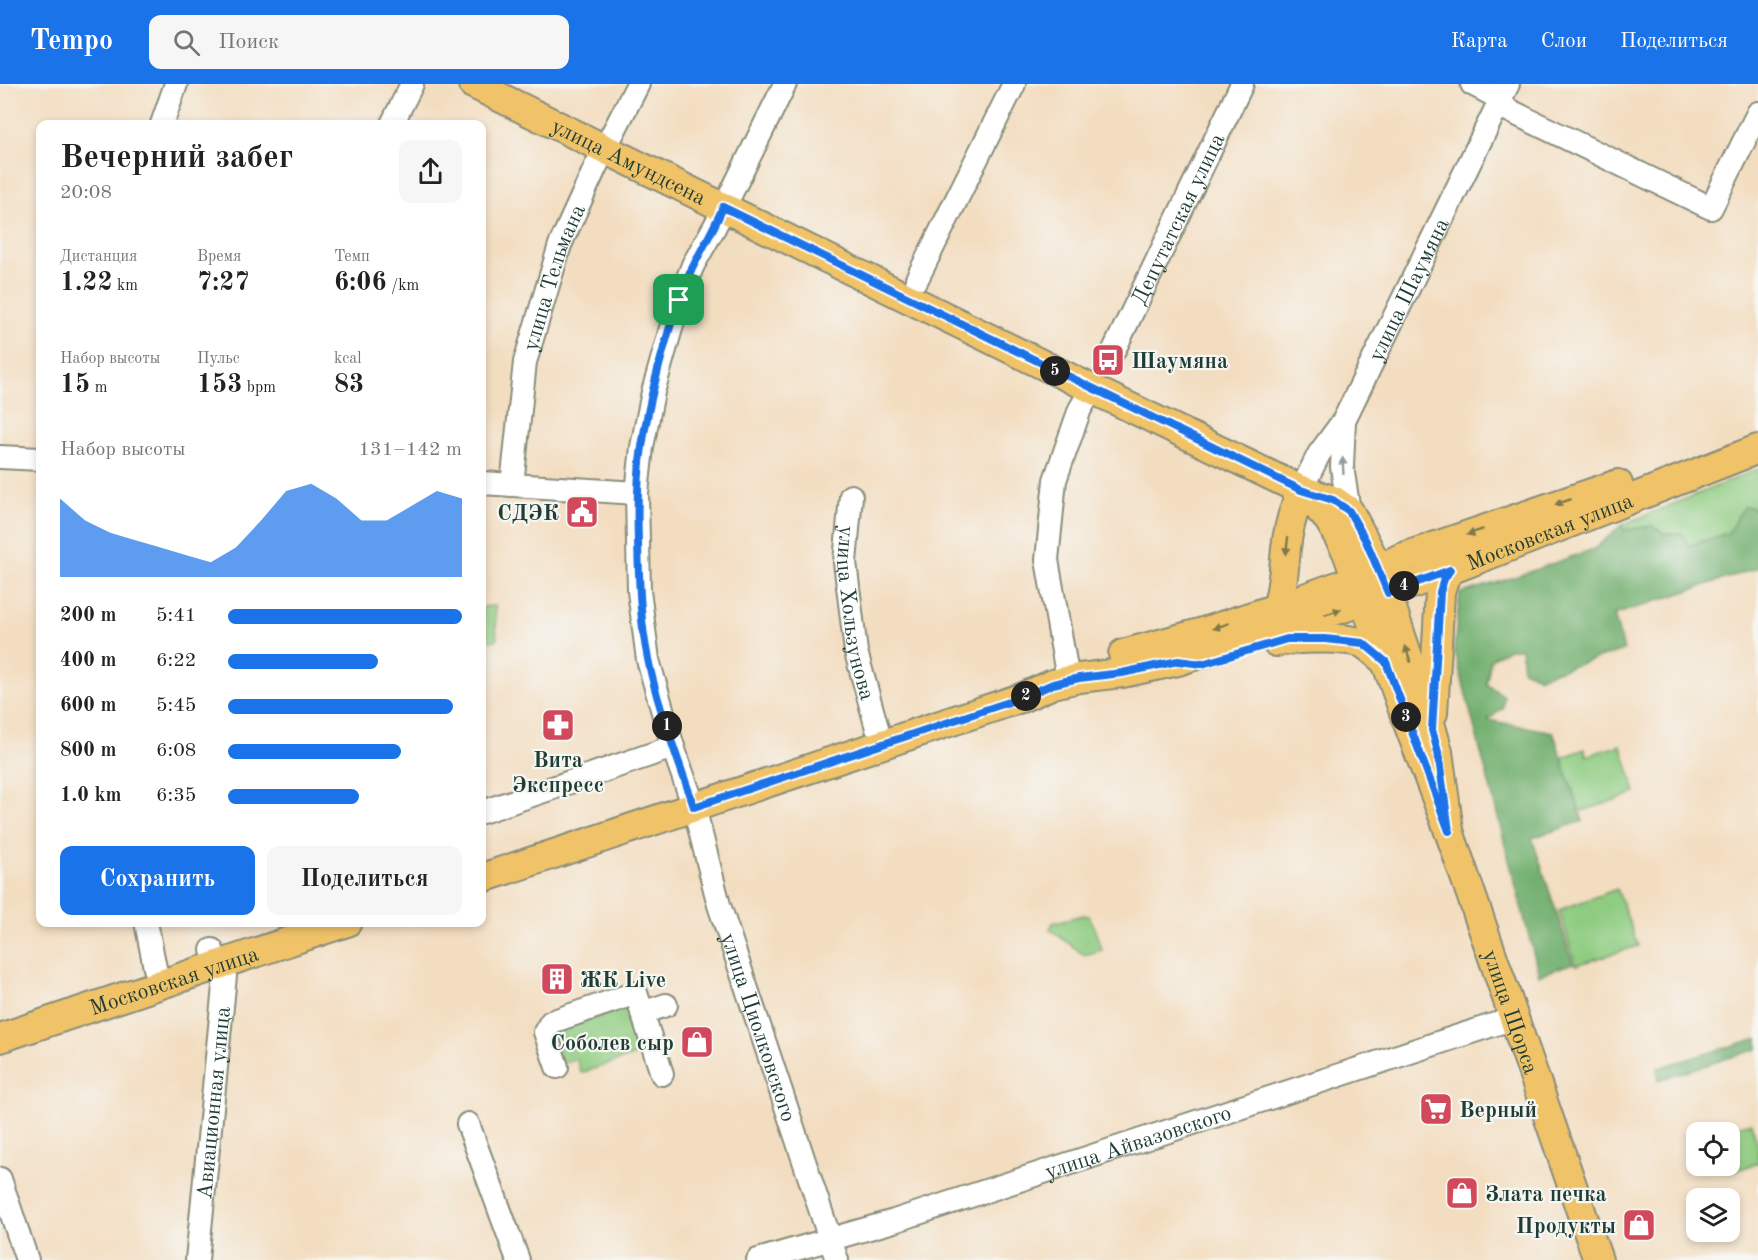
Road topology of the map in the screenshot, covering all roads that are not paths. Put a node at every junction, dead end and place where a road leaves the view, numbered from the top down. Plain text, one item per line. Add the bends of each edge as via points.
1 (176, 84) edge
2 (412, 84) edge
3 (473, 84) edge
4 (638, 84) edge
5 (785, 84) edge
6 (1014, 84) edge
7 (1242, 84) edge
8 (1472, 84) edge
9 (1504, 91) edge
10 (1758, 114) edge
11 (163, 120) edge
12 (394, 120) edge
13 (605, 149) junction
14 (723, 207) junction
15 (917, 279) dead end
16 (1113, 352) dead end
17 (1092, 389) junction
18 (1344, 420) junction
19 (1758, 436) edge
20 (1758, 449) edge
21 (0, 457) edge
22 (36, 459) edge
23 (486, 483) edge
24 (512, 484) junction
25 (1301, 490) junction
26 (637, 493) junction
27 (851, 496) dead end
28 (1349, 511) junction
29 (1450, 570) junction
30 (1372, 586) junction
31 (1277, 608) junction
32 (1178, 661) junction
33 (1386, 662) junction
34 (1066, 668) junction
35 (877, 728) junction
36 (1432, 730) junction
37 (673, 747) junction
38 (691, 799) junction
39 (486, 811) edge
40 (1449, 831) junction
41 (486, 860) edge
42 (486, 876) edge
43 (147, 927) edge
44 (285, 927) edge
45 (329, 927) edge
46 (215, 958) junction
47 (157, 977) junction
48 (666, 1005) dead end
49 (642, 1013) junction
50 (1514, 1018) junction
51 (0, 1020) edge
52 (0, 1038) edge
53 (557, 1067) dead end
54 (662, 1074) dead end
55 (468, 1124) dead end
56 (0, 1179) edge
57 (830, 1238) junction
58 (27, 1260) edge
59 (197, 1260) edge
60 (518, 1260) edge
61 (758, 1260) edge
62 (837, 1260) edge
63 (1598, 1260) edge

1 - 11 street
2 - 12 street
3 - 13 main road, улица Амундсена
4 - 13 street, улица Тельмана
5 - 14 street, улица Циолковского
6 - 15 street
7 - 16 street, Депутатская улица
8 - 9 street
9 - 10 street via 1506,109 1711,208
9 - 18 street, улица Шаумяна
13 - 14 main road, улица Амундсена
13 - 24 street, улица Тельмана via 560,244 525,362
14 - 17 main road, улица Амундсена
14 - 26 street, улица Циолковского via 679,300 653,392
17 - 25 main road, улица Амундсена
17 - 34 street via 1080,409 1055,480 1048,549
18 - 25 street, улица Шаумяна via 1319,454
28 -> 18 street via 1342,466
19 -> 30 main road, Московская улица via 1401,558
20 - 29 main road, Московская улица
21 - 22 street
23 - 24 street
24 - 26 street
25 - 28 main road via 1333,500
25 - 30 main road, улица Щорса via 1339,535
25 -> 31 main road via 1293,510
26 - 37 street, улица Циолковского via 639,591 648,660
27 - 35 street, улица Хользунова via 845,562 856,652
28 - 30 main road, улица Щорса
29 - 30 main road, Московская улица
29 - 36 main road via 1440,592
30 - 31 main road, Московская улица
32 -> 30 main road, Московская улица
30 - 33 main road, улица Щорса
36 -> 30 main road, улица Щорса
31 -> 34 main road, Московская улица via 1146,649
32 - 33 main road via 1202,664 1287,639 1325,639 1363,643
32 - 38 main road, Московская улица via 1053,684 1021,698
33 - 40 main road, улица Щорса
34 - 35 main road, Московская улица
35 - 38 main road, Московская улица
36 - 40 main road, улица Щорса
37 - 38 street, улица Циолковского
37 - 39 street
38 - 41 main road, Московская улица
38 - 42 main road, Московская улица
38 - 57 street, улица Циолковского via 723,916
40 - 50 main road, улица Щорса
43 - 47 street
44 - 46 main road, Московская улица
45 - 46 main road, Московская улица
46 - 47 main road, Московская улица
46 - 59 street, Авиационная улица via 225,976
47 - 51 main road, Московская улица
47 - 52 main road, Московская улица
48 - 49 street
49 - 53 street via 636,993 551,1022 545,1032
49 - 54 street
50 - 57 street, улица Айвазовского via 857,1233
50 - 63 main road, улица Щорса
55 - 60 street
56 - 58 street
57 - 61 street, улица Айвазовского
57 - 62 street, улица Циолковского

